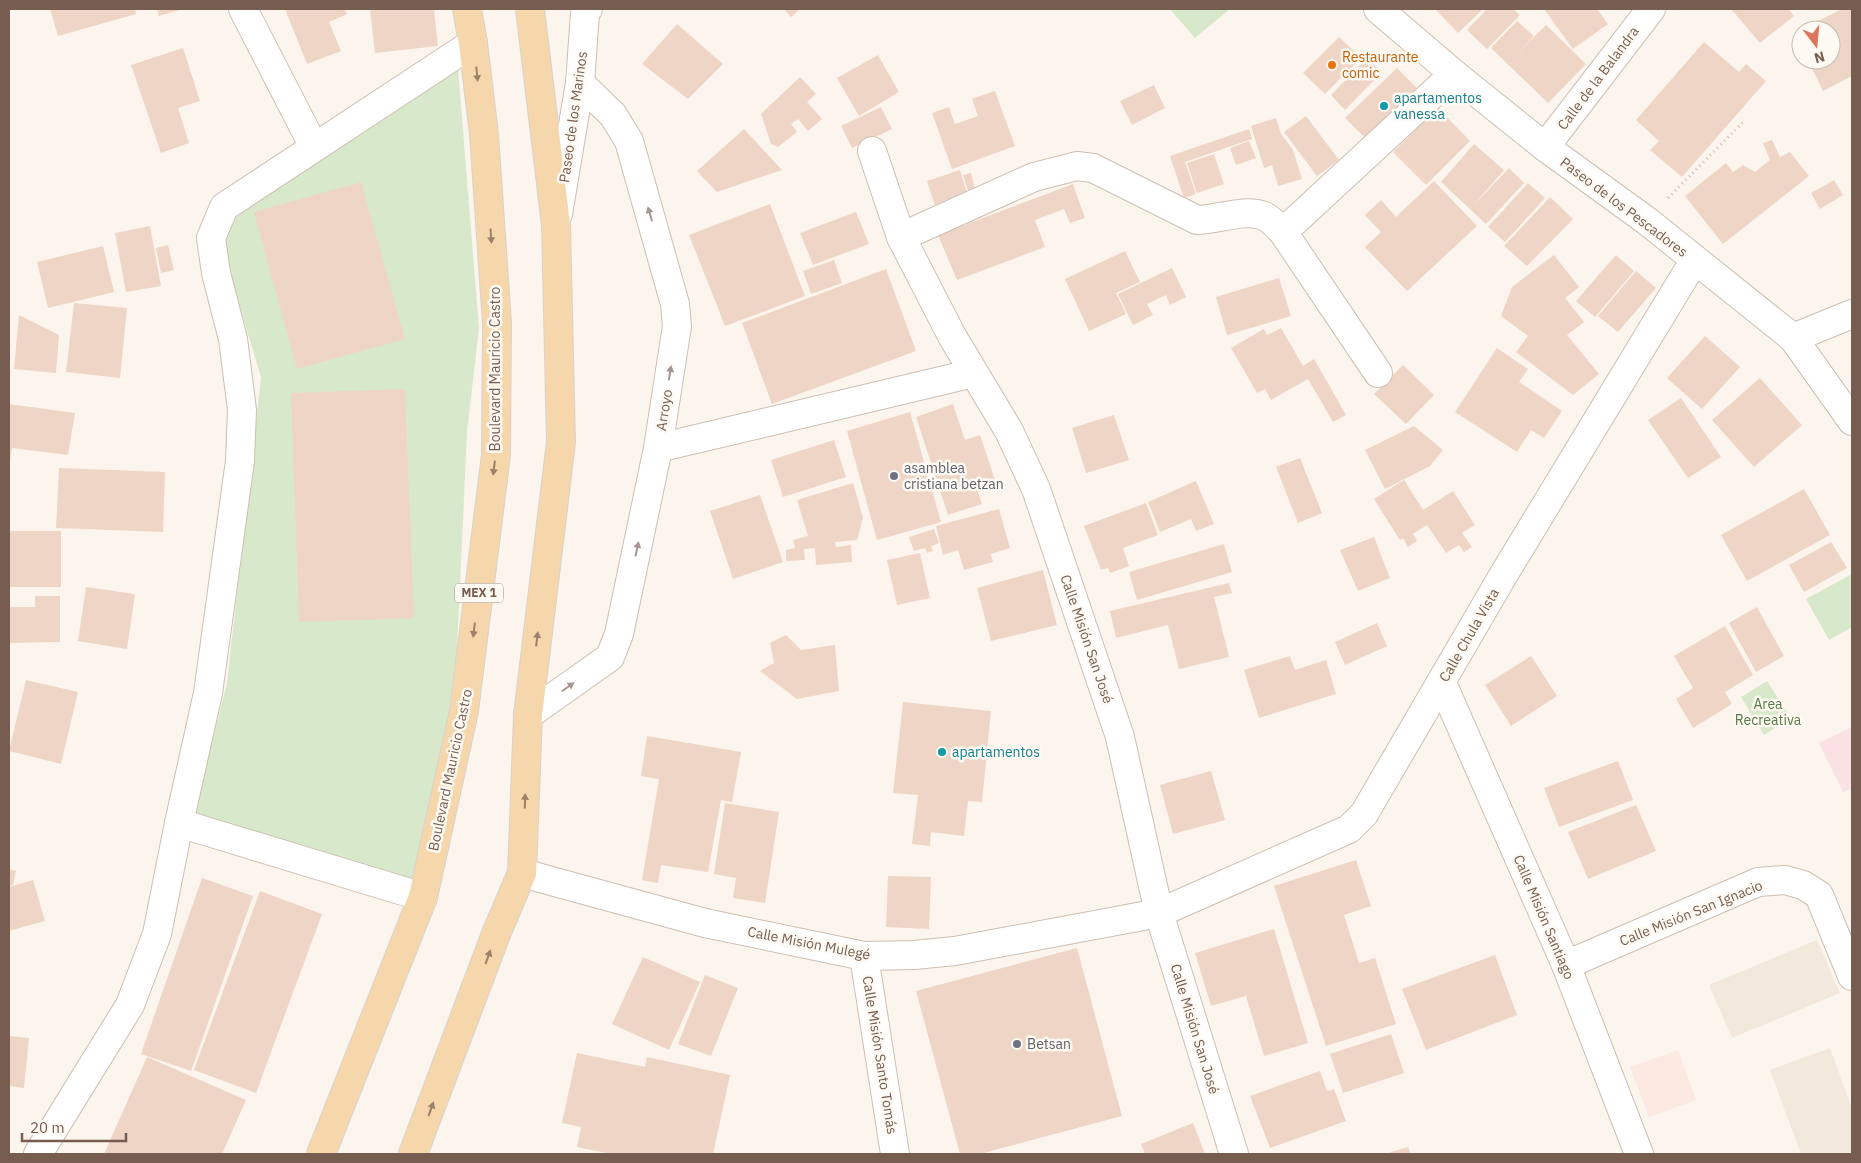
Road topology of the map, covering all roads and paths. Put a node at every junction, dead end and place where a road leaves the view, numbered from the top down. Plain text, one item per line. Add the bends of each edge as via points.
1 (243, 9) edge
2 (467, 9) edge
3 (530, 9) edge
4 (588, 9) edge
5 (1378, 9) edge
6 (1651, 9) edge
7 (473, 43) junction
8 (1454, 74) junction
9 (580, 83) junction
10 (1744, 120) dead end
11 (314, 147) junction
12 (1545, 147) junction
13 (872, 151) dead end
14 (1647, 221) junction
15 (556, 225) junction
16 (1283, 232) junction
17 (900, 237) junction
18 (1694, 261) junction
19 (1852, 314) edge
20 (1793, 338) junction
21 (974, 373) junction
22 (1378, 373) dead end
23 (1852, 422) edge
24 (658, 448) junction
25 (1442, 683) junction
26 (528, 715) junction
27 (179, 823) junction
28 (522, 873) junction
29 (423, 897) junction
30 (1159, 914) junction
31 (864, 956) junction
32 (1566, 965) junction
33 (1852, 976) edge
34 (38, 1154) edge
35 (321, 1154) edge
36 (413, 1154) edge
37 (895, 1154) edge
38 (1234, 1154) edge
39 (1639, 1154) edge

1 - 11 street
2 - 7 main road, Boulevard Mauricio Castro / MEX 1
3 - 15 main road
4 - 9 street, Paseo de los Marinos
5 - 8 street, Paseo de los Pescadores
6 - 12 street, Calle de la Balandra
7 - 11 street
7 -> 29 main road, Boulevard Mauricio Castro / MEX 1 via 484,134 497,323 496,455 464,711
8 - 12 street, Paseo de los Pescadores
8 - 16 street
9 - 15 street, Paseo de los Marinos
24 -> 9 street, Arroyo via 677,326 675,304 629,141 613,114
10 - 14 path
11 - 27 street via 224,207 211,238 216,273 233,339 242,410 240,460 208,693
12 - 14 street, Paseo de los Pescadores
13 - 17 street, Calle Misión San José
14 - 18 street, Paseo de los Pescadores
26 -> 15 main road via 561,442
16 - 17 street via 1265,216 1245,214 1197,220 1093,168 1077,166 1034,177
16 - 22 street
17 - 21 street, Calle Misión San José
18 - 20 street, Paseo de los Pescadores
18 - 25 street, Calle Chula Vista via 1504,574
19 - 20 street
20 - 23 street, Paseo de los Pescadores
21 - 24 street
21 - 30 street, Calle Misión San José via 1009,431 1036,489 1120,736
26 -> 24 street, Arroyo via 610,657 619,634
25 - 30 street, Calle Chula Vista via 1364,814 1349,829
25 - 32 street, Calle Misión Santiago
28 -> 26 main road
27 - 29 street
27 - 34 street via 157,934 130,1005
28 - 31 street, Calle Misión Mulegé via 705,923
36 -> 28 main road
29 - 35 main road, Boulevard Mauricio Castro / MEX 1
30 - 31 street, Calle Misión Mulegé via 955,950
30 - 38 street, Calle Misión San José
31 - 37 street, Calle Misión Santo Tomás
32 - 33 street, Calle Misión San Ignacio via 1758,882 1785,880 1820,895
32 - 39 street, Calle Misión Santiago

